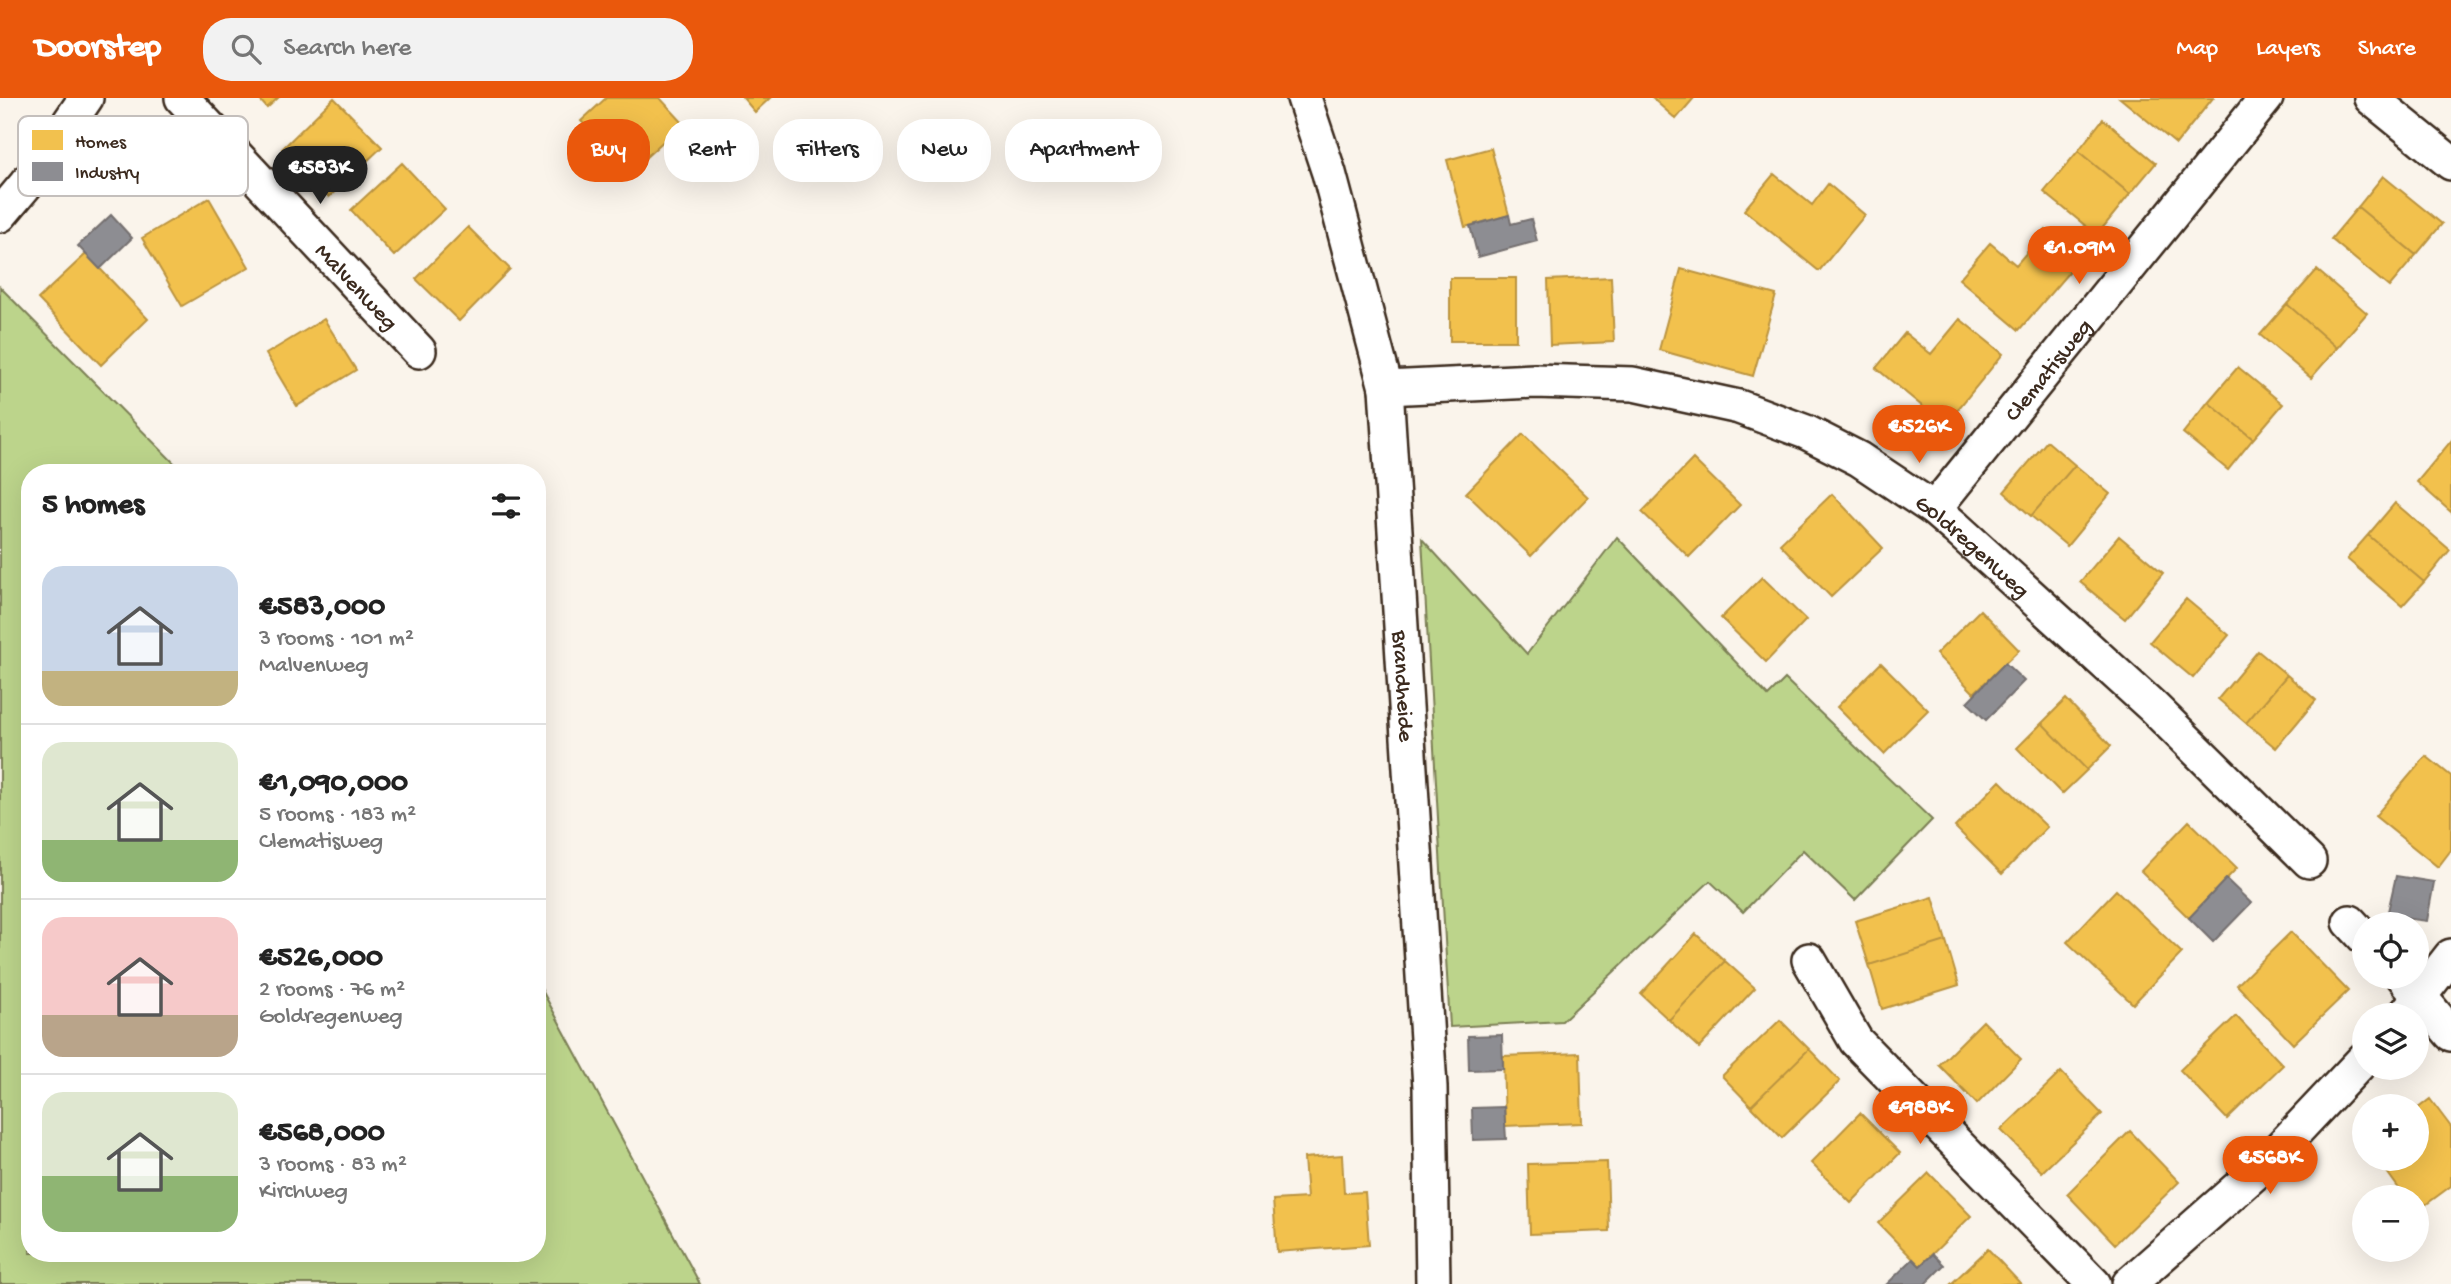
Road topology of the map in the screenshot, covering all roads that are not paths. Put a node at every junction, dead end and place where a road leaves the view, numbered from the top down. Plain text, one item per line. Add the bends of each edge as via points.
1 (86, 98) edge
2 (182, 98) edge
3 (1304, 98) edge
4 (2266, 98) edge
5 (2371, 98) edge
6 (74, 116) edge
7 (199, 116) edge
8 (2451, 163) edge
9 (248, 168) edge
10 (18, 194) edge
11 (0, 215) edge
12 (419, 351) dead end
13 (1386, 388) junction
14 (1934, 509) junction
15 (2309, 861) dead end
16 (2451, 956) edge
17 (1809, 960) dead end
18 (2410, 996) edge
19 (2451, 1034) edge
20 (2352, 1072) edge
21 (1433, 1284) edge
22 (2094, 1284) edge
23 (2129, 1284) edge

1 - 6 street
2 - 7 street, Malvenweg
3 - 13 street, Brandheide via 1329,173
4 - 14 street, Clematisweg
5 - 8 street
9 - 12 street, Malvenweg
10 - 11 street
13 - 14 street, Goldregenweg via 1535,381 1633,384 1739,407 1849,454
13 - 21 street, Brandheide via 1430,1087
14 - 15 street, Goldregenweg via 2153,707
16 - 18 street
17 - 22 street via 1856,1041
18 - 19 street
20 - 23 street via 2263,1166

